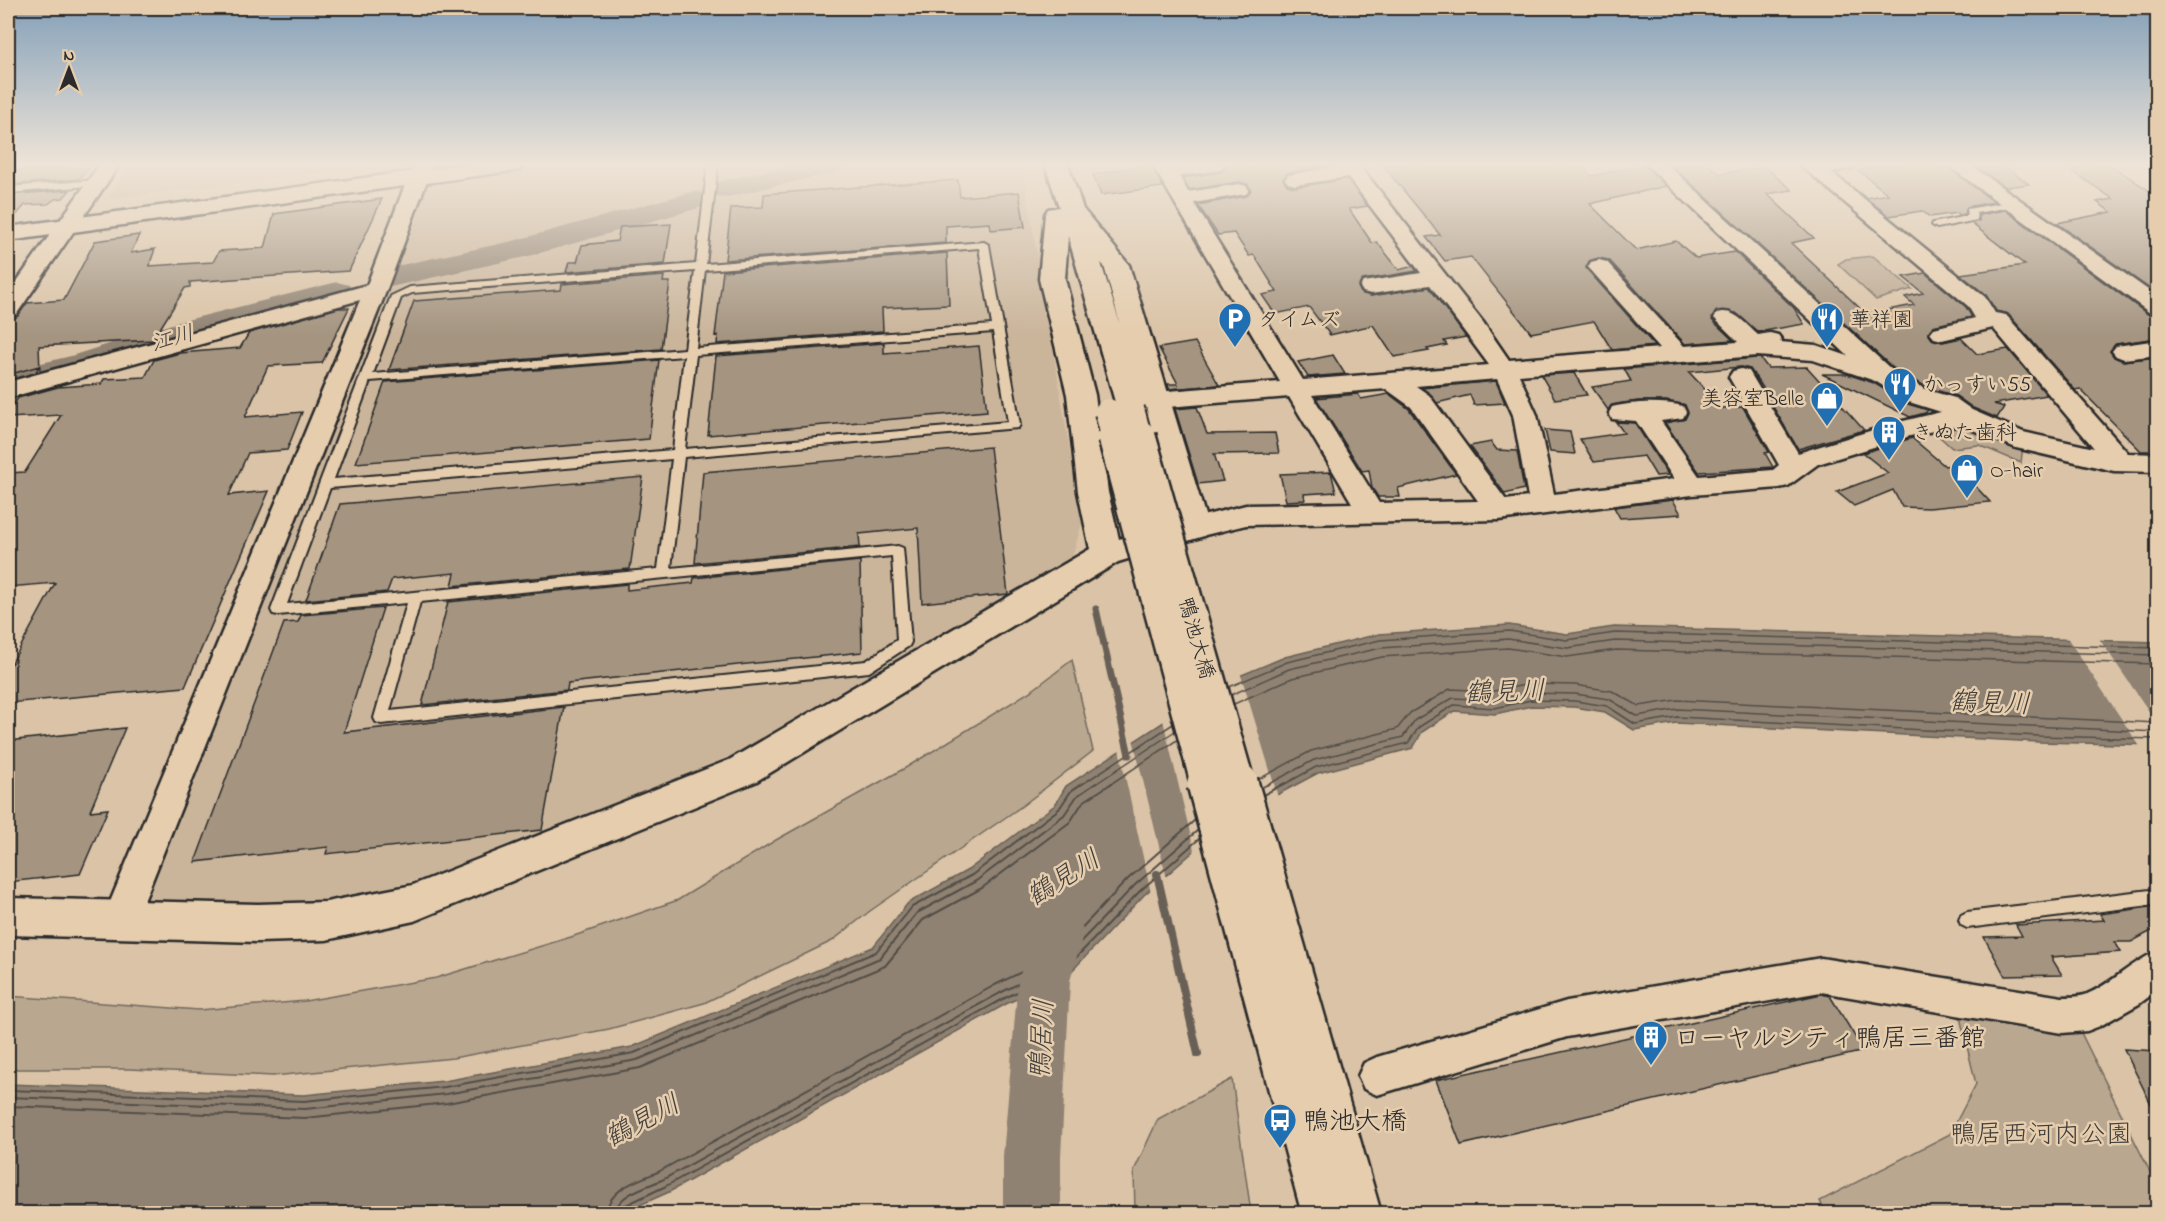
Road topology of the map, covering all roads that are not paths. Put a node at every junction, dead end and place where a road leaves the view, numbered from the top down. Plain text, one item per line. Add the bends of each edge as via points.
1 (71, 221) edge
2 (94, 221) edge
3 (402, 221) edge
4 (706, 221) edge
5 (1064, 221) edge
6 (1067, 221) edge
7 (1072, 221) edge
8 (1195, 221) edge
9 (1393, 221) edge
10 (1718, 221) edge
11 (1879, 221) edge
12 (1958, 221) edge
13 (2037, 221) edge
14 (68, 225) junction
15 (1937, 225) dead end
16 (8, 234) edge
17 (1599, 267) dead end
18 (701, 268) junction
19 (1436, 277) junction
20 (1371, 287) dead end
21 (376, 288) junction
22 (2157, 308) edge
23 (8, 310) edge
24 (1725, 318) dead end
25 (1989, 322) junction
26 (997, 328) junction
27 (1834, 328) junction
28 (1942, 333) dead end
29 (1755, 346) junction
30 (2157, 347) edge
31 (2124, 351) dead end
32 (691, 352) junction
33 (1678, 354) junction
34 (1504, 369) junction
35 (1884, 376) junction
36 (1741, 377) dead end
37 (365, 378) junction
38 (1390, 380) junction
39 (1296, 388) junction
40 (8, 390) edge
41 (1132, 407) junction
42 (1674, 412) dead end
43 (1963, 416) junction
44 (678, 453) junction
45 (2121, 462) junction
46 (2157, 463) edge
47 (1794, 467) junction
48 (325, 484) junction
49 (1692, 486) junction
50 (1543, 504) junction
51 (1499, 510) junction
52 (1370, 511) junction
53 (1193, 528) junction
54 (1107, 554) junction
55 (664, 572) junction
56 (415, 597) junction
57 (2157, 896) edge
58 (8, 917) edge
59 (120, 919) junction
60 (1967, 920) dead end
61 (2157, 968) edge
62 (1377, 1076) dead end
63 (1323, 1214) edge
64 (1360, 1214) edge

1 - 14 street
2 - 14 street
3 - 21 street
4 - 18 lane
5 - 54 street via 1052,279 1081,395 1093,492
6 - 41 street
7 - 41 street via 1116,265
8 - 39 street
9 - 19 street
10 - 27 street
11 - 25 street via 1977,302
12 - 15 lane
13 - 22 street
14 - 16 street
14 - 23 street
17 - 33 street
18 - 26 lane via 984,245
18 - 32 lane
18 - 37 lane via 410,290 396,297
19 - 20 street
19 - 34 street
21 - 40 street
21 - 59 street
24 - 29 street
25 - 28 street
25 - 45 street via 1998,320
26 - 32 lane
26 - 44 lane via 1014,425
27 - 29 street
27 - 35 street
29 - 33 street
29 - 35 street via 1816,353
30 - 31 street
32 - 37 lane
32 - 44 lane
33 - 34 street
34 - 38 street
34 - 50 street via 1525,415
35 - 43 street
36 - 47 street
37 - 48 lane
38 - 39 street
38 - 51 street via 1420,401
39 - 41 street
39 - 52 street
41 - 53 street
41 - 63 street, 鴨池大橋, bridge
41 - 64 street, 鴨池大橋, bridge
42 - 49 street via 1632,413
43 - 45 street via 2016,439
43 - 47 street via 1908,428 1809,458
44 - 48 lane
44 - 55 lane
45 - 46 street
47 - 49 street via 1779,479
48 - 56 lane via 278,610
49 - 50 street
50 - 51 street
51 - 52 street
52 - 53 street via 1246,515
53 - 54 street
54 - 59 street via 742,771 414,903 326,921
55 - 56 lane
55 - 56 lane via 898,551 904,642 869,666 381,718
57 - 60 lane
58 - 59 street
61 - 62 street via 2126,992 2087,1013 2062,1015 1821,975 1567,1019

